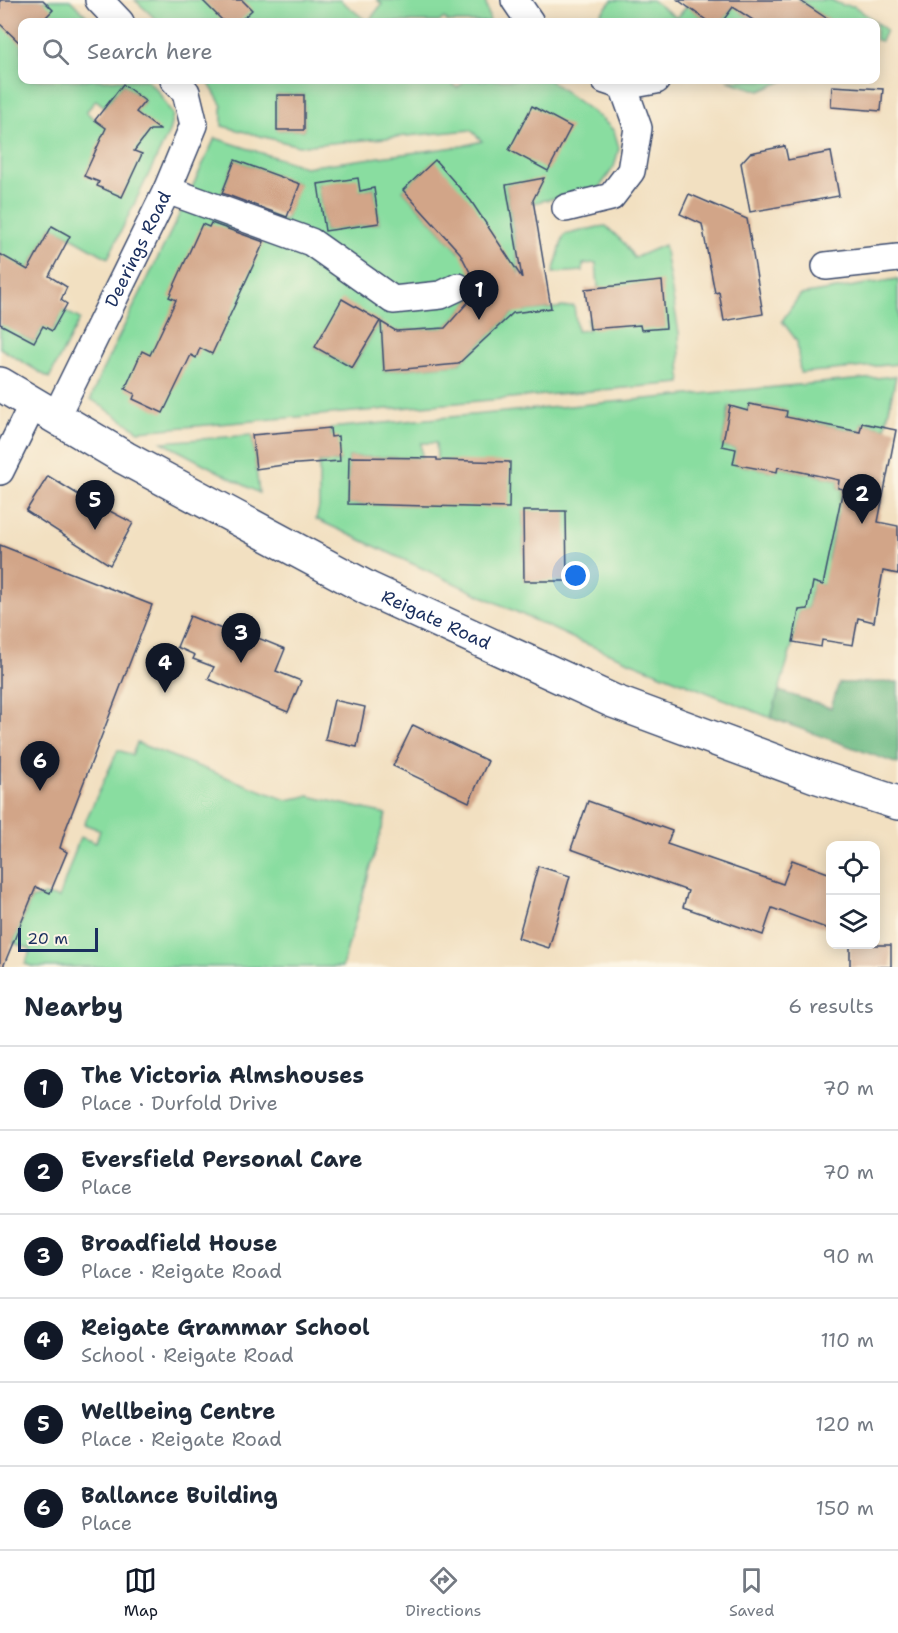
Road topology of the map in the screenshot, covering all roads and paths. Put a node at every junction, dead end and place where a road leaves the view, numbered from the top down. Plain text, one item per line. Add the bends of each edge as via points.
1 (99, 0) edge
2 (515, 0) edge
3 (116, 18) edge
4 (527, 18) edge
5 (178, 84) edge
6 (615, 84) edge
7 (167, 190) junction
8 (566, 208) dead end
9 (898, 258) edge
10 (826, 266) dead end
11 (458, 287) dead end
12 (0, 384) edge
13 (44, 410) junction
14 (0, 471) edge
15 (898, 804) edge

1 - 3 street
2 - 4 street
5 - 7 street, Deerings Road via 186,92 194,124
6 - 8 street via 638,128 631,171 611,197
7 - 11 street via 311,242 393,300 441,295
7 - 13 street, Deerings Road
9 - 10 street
12 - 13 main road, Reigate Road
13 - 14 street, Deerings Road
13 - 15 main road, Reigate Road via 125,458 414,610 613,701

